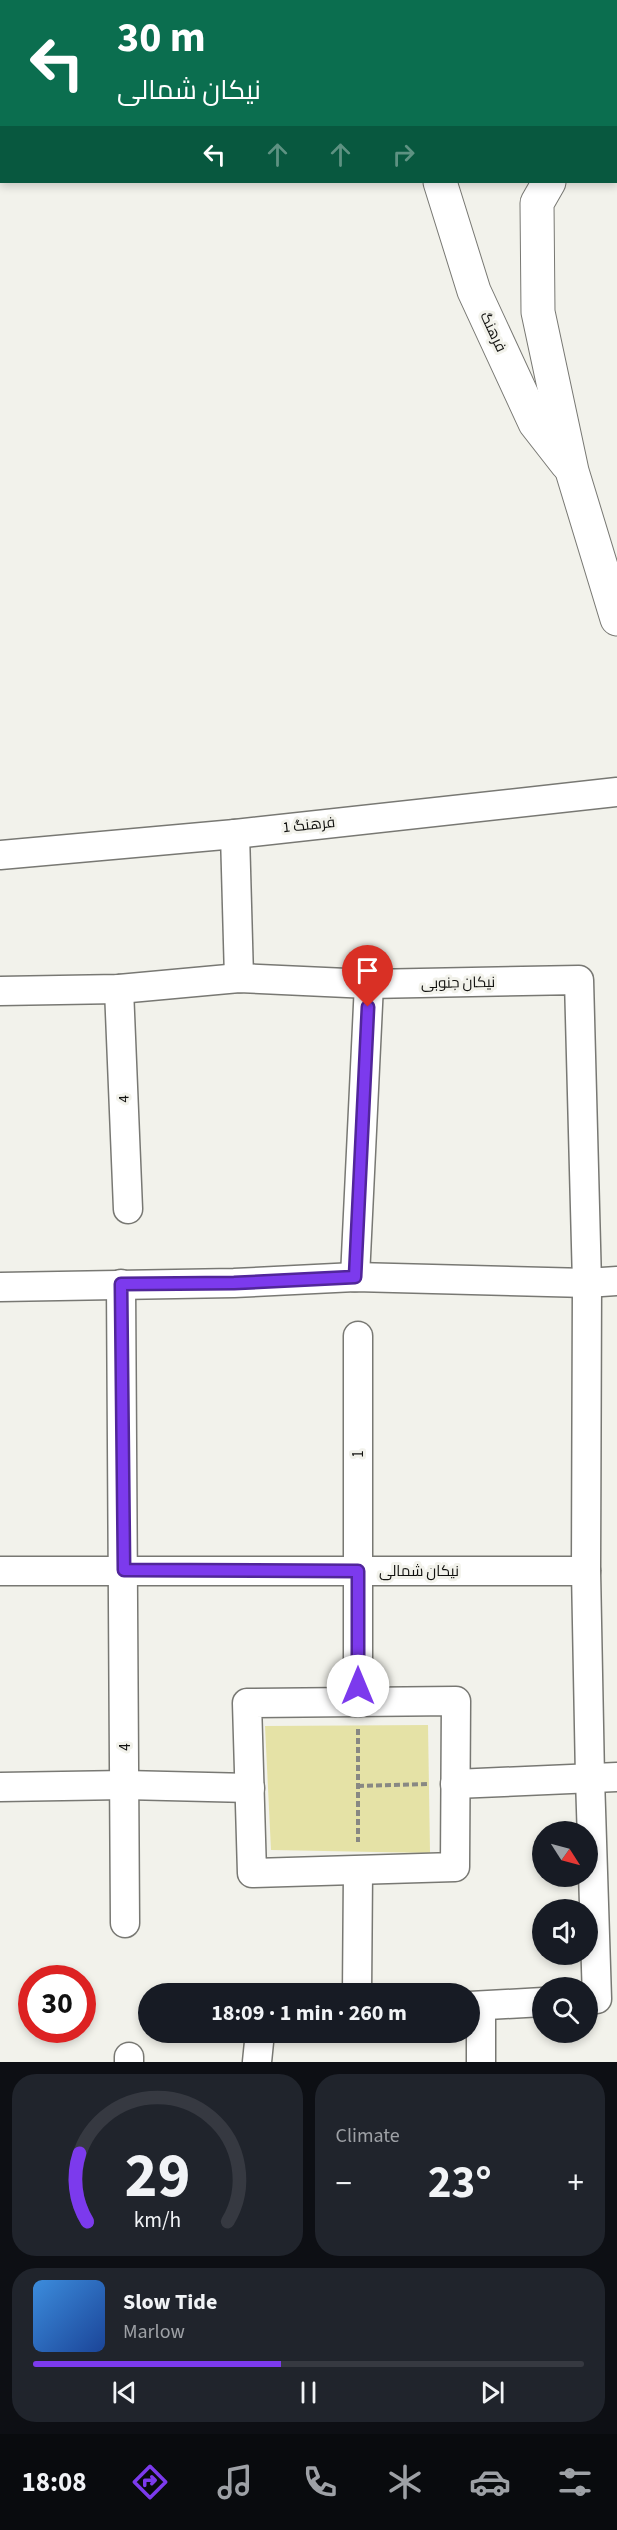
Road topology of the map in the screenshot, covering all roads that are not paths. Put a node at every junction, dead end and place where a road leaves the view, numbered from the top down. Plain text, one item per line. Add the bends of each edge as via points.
1 (440, 183) edge
2 (548, 183) edge
3 (572, 471) junction
4 (617, 619) edge
5 (617, 792) edge
6 (235, 834) junction
7 (0, 855) edge
8 (239, 978) junction
9 (369, 984) junction
10 (119, 989) junction
11 (0, 991) edge
12 (128, 1209) dead end
13 (355, 1277) junction
14 (617, 1281) edge
15 (587, 1283) junction
16 (121, 1284) junction
17 (0, 1287) edge
18 (358, 1336) dead end
19 (0, 1570) edge
20 (124, 1570) junction
21 (358, 1571) junction
22 (586, 1571) junction
23 (358, 1701) junction
24 (603, 1777) edge
25 (455, 1784) junction
26 (125, 1785) junction
27 (0, 1787) edge
28 (250, 1788) junction
29 (358, 1872) junction
30 (125, 1923) dead end
31 (357, 1983) edge
32 (601, 1999) edge
33 (532, 2003) edge
34 (480, 2006) edge
35 (259, 2043) edge
36 (479, 2043) edge
37 (257, 2062) edge
38 (481, 2062) edge

1 - 3 street, فرهنگ via 474,291 535,423
2 - 3 street, فرهنگ via 537,203 538,312
3 - 4 street, فرهنگ
5 - 6 street, فرهنگ 1
6 - 7 street, فرهنگ 1
6 - 8 street
8 - 9 street, نیکان جنوبی
8 - 10 street, نیکان جنوبی
9 - 13 street
9 - 15 street, نیکان جنوبی via 579,980
10 - 11 street, نیکان جنوبی
10 - 12 street, 4
13 - 15 street
13 - 16 street
14 - 15 street
15 - 22 street
16 - 17 street
16 - 20 street, 4
18 - 21 street, 1
19 - 20 street, نیکان شمالی
20 - 21 street, نیکان شمالی
20 - 26 street, 4
21 - 22 street, نیکان شمالی
21 - 23 street, 1
22 - 24 street
23 - 25 street via 456,1701
23 - 28 street via 247,1703
24 - 25 street
24 - 32 street
25 - 29 street via 454,1867
26 - 27 street
26 - 28 street
26 - 30 street, 4
28 - 29 street via 252,1873
29 - 31 street
33 - 34 street
35 - 37 street
36 - 38 street

